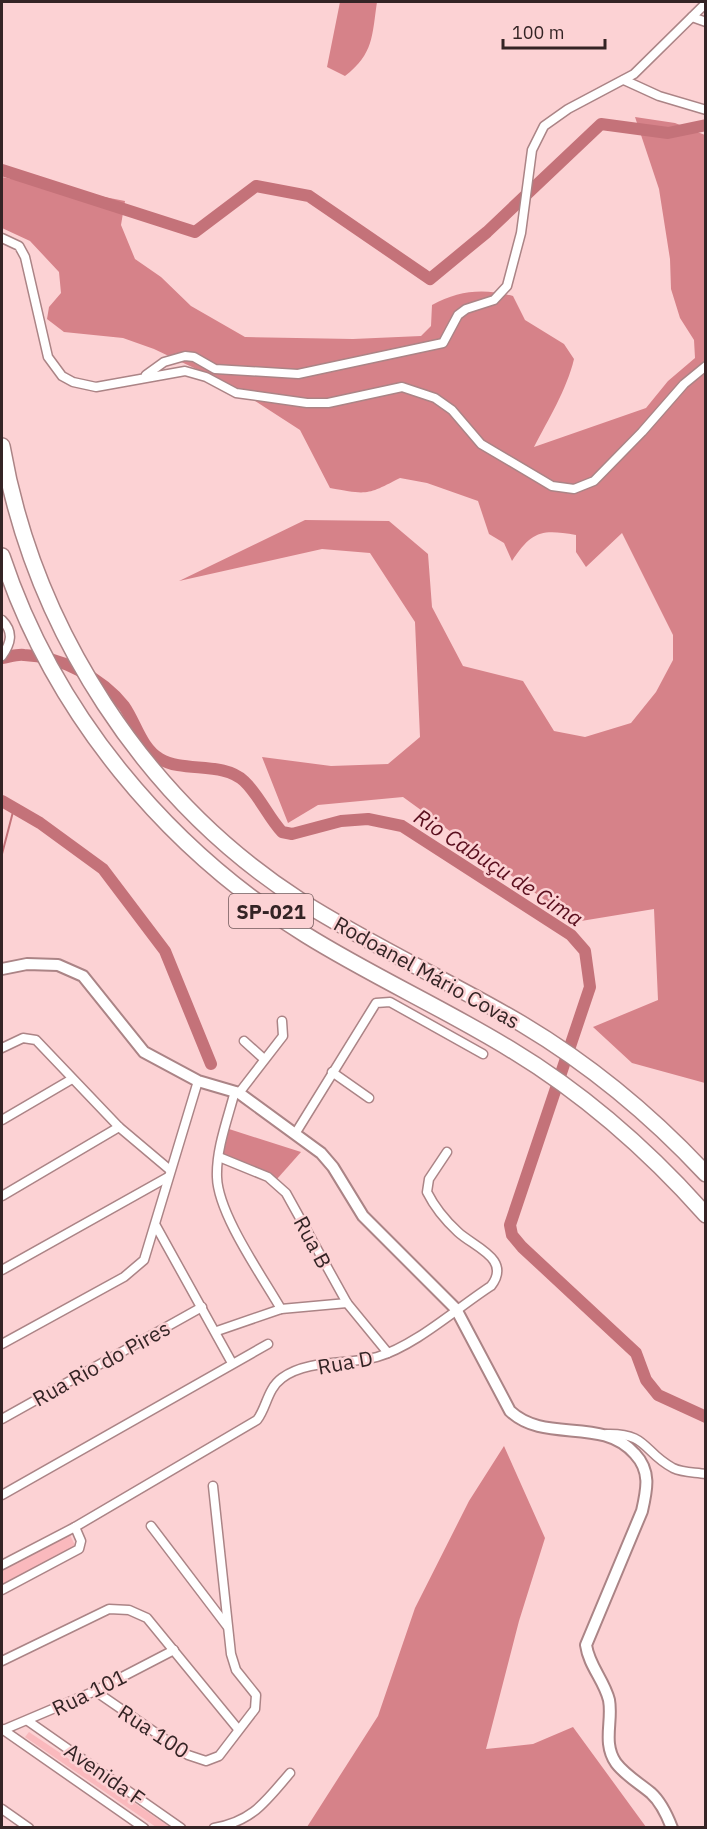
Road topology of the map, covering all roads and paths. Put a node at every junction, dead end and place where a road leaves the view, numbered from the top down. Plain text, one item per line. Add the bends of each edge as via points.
1 (705, 3) edge
2 (692, 17) junction
3 (705, 22) edge
4 (624, 80) junction
5 (705, 110) edge
6 (2, 238) edge
7 (705, 366) edge
8 (145, 376) junction
9 (2, 446) edge
10 (2, 556) edge
11 (2, 620) edge
12 (3, 655) edge
13 (2, 969) edge
14 (282, 1021) dead end
15 (244, 1041) dead end
16 (2, 1048) edge
17 (483, 1054) dead end
18 (264, 1059) junction
19 (332, 1072) junction
20 (72, 1079) junction
21 (198, 1081) junction
22 (237, 1092) junction
23 (369, 1098) dead end
24 (2, 1120) edge
25 (120, 1127) junction
26 (295, 1134) junction
27 (447, 1152) dead end
28 (219, 1157) junction
29 (169, 1173) junction
30 (705, 1174) edge
31 (2, 1196) edge
32 (705, 1215) edge
33 (156, 1226) junction
34 (2, 1270) edge
35 (347, 1303) junction
36 (202, 1307) junction
37 (281, 1309) junction
38 (456, 1309) junction
39 (217, 1332) junction
40 (2, 1344) edge
41 (268, 1344) dead end
42 (388, 1353) junction
43 (232, 1363) junction
44 (2, 1406) edge
45 (4, 1417) edge
46 (607, 1434) junction
47 (705, 1474) edge
48 (213, 1486) dead end
49 (2, 1495) edge
50 (150, 1526) dead end
51 (75, 1527) junction
52 (2, 1565) edge
53 (2, 1590) edge
54 (228, 1627) junction
55 (174, 1650) junction
56 (2, 1661) edge
57 (94, 1691) junction
58 (28, 1721) junction
59 (238, 1729) junction
60 (2, 1730) edge
61 (290, 1773) dead end
62 (2, 1809) edge
63 (29, 1827) edge
64 (144, 1827) edge
65 (181, 1827) edge
66 (214, 1827) edge
67 (672, 1827) edge

1 - 2 street
2 - 3 street
2 - 4 street via 643,67
4 - 5 street via 658,96
4 - 8 street via 544,126 532,150 510,276 501,295 458,315 442,343 298,374 215,369 185,356 165,362
6 - 8 street via 18,246 25,257 42,342 62,376 96,387
7 - 8 street via 594,481 574,489 552,486 481,444 452,410 435,398 402,387 328,403 307,403 237,393 185,371
9 - 30 highway, Rodoanel Mário Covas / SP-021 via 29,550 57,622 99,697 139,753 193,813 298,899 564,1052 624,1097
10 - 32 highway, Rodoanel Mário Covas / SP-021 via 21,605 62,686 110,758 168,826 240,889 305,934 512,1050 571,1090 611,1121
11 - 12 street via 11,638
13 - 21 main road via 46,964 76,973 93,986 144,1052
14 - 18 street via 283,1036
15 - 18 street
16 - 20 street via 23,1038 36,1040
17 - 19 street via 382,1000 370,1009
18 - 22 street
19 - 23 street
19 - 26 street
20 - 24 street
20 - 25 street
21 - 22 main road
21 - 29 street
22 - 26 main road
22 - 28 street
25 - 29 street
25 - 31 street
26 - 38 main road via 333,1167 363,1216
27 - 38 street, Rua D via 429,1179 427,1191 455,1230 483,1249 497,1267 491,1286
28 - 35 street, Rua B via 268,1177 286,1193
28 - 37 street via 217,1178 222,1202
29 - 33 street
29 - 34 street
33 - 36 street
33 - 40 street via 144,1260 134,1270
35 - 37 street
35 - 42 street, Rua B
36 - 39 street
36 - 45 street, Rua Rio do Pires
37 - 39 street
38 - 42 street, Rua D
38 - 46 main road via 504,1401 519,1418 540,1426
39 - 43 street
41 - 43 street
42 - 51 street, Rua D via 306,1368 283,1377 267,1396 262,1414 249,1426
43 - 49 street
44 - 45 street
46 - 47 street via 629,1435 673,1468
46 - 67 main road via 628,1446 643,1462 647,1490 624,1558 589,1632 587,1653 609,1702 609,1744 615,1762 659,1801
48 - 54 street
50 - 54 street
51 - 52 street
51 - 53 street via 81,1541 79,1549
54 - 59 street, Rua 100 via 233,1662 258,1700
55 - 56 street via 147,1618 139,1612 121,1609 101,1612
55 - 57 street, Rua 101
55 - 59 street
57 - 58 street, Rua 101
57 - 59 street, Rua 100 via 197,1759 206,1761 219,1756
58 - 60 street, Rua 101
58 - 65 street, Avenida F
60 - 64 street, Avenida F
61 - 66 street via 258,1810 244,1820
62 - 63 street

